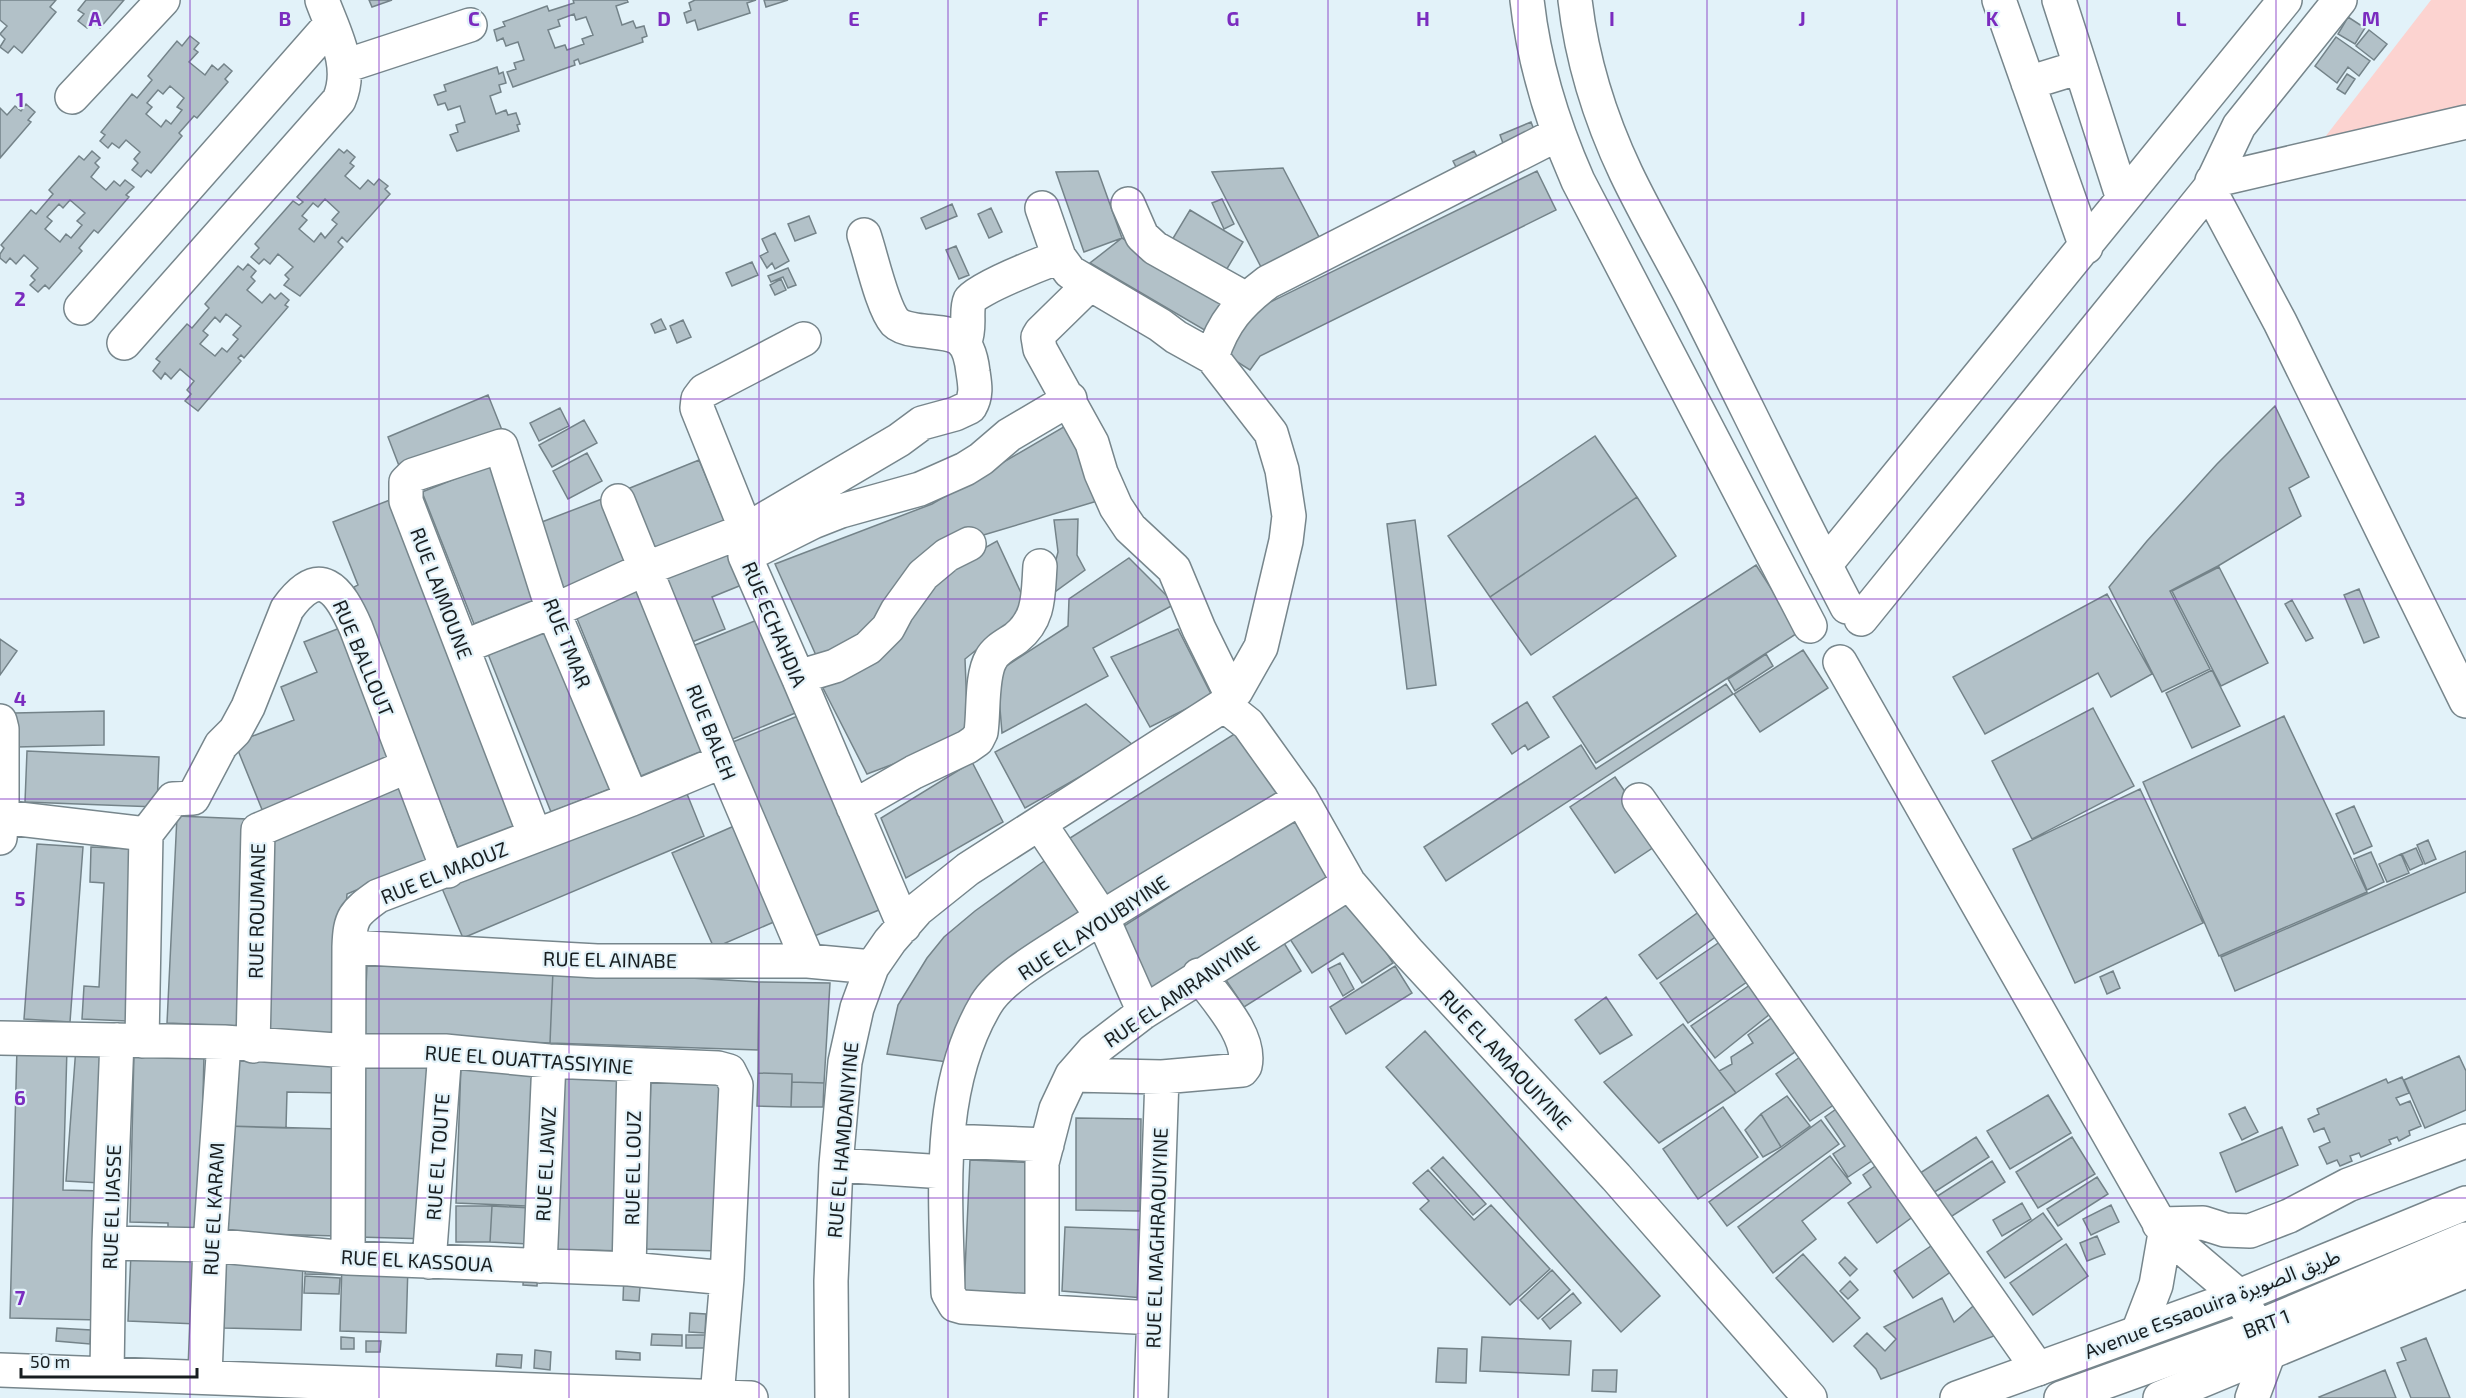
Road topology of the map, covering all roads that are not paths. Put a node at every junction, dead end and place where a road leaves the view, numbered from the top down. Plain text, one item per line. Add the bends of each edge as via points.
1 (163, 0) edge
2 (1527, 0) edge
3 (1575, 0) edge
4 (1999, 0) edge
5 (2059, 0) edge
6 (2285, 0) edge
7 (2340, 0) edge
8 (327, 12) edge
9 (470, 25) dead end
10 (345, 66) junction
11 (2080, 67) junction
12 (2028, 83) junction
13 (72, 97) dead end
14 (2466, 122) edge
15 (1558, 134) junction
16 (2211, 185) junction
17 (2123, 199) junction
18 (1128, 204) dead end
19 (1042, 208) dead end
20 (864, 235) dead end
21 (2086, 247) junction
22 (1059, 256) junction
23 (1089, 285) junction
24 (1246, 299) junction
25 (81, 308) dead end
26 (804, 339) dead end
27 (965, 342) junction
28 (124, 343) dead end
29 (1212, 357) junction
30 (1070, 399) junction
31 (963, 411) junction
32 (999, 443) junction
33 (514, 483) joint
34 (618, 501) dead end
35 (745, 543) junction
36 (969, 544) dead end
37 (1826, 565) junction
38 (1040, 566) dead end
39 (645, 568) junction
40 (553, 611) junction
41 (1854, 613) junction
42 (1810, 626) junction
43 (463, 647) junction
44 (1840, 662) junction
45 (798, 677) junction
46 (1228, 700) junction
47 (2466, 700) edge
48 (0, 721) edge
49 (723, 761) junction
50 (408, 766) junction
51 (1302, 798) junction
52 (632, 799) junction
53 (1639, 800) dead end
54 (853, 807) junction
55 (1040, 824) junction
56 (1, 829) edge
57 (147, 834) junction
58 (535, 836) junction
59 (448, 871) junction
60 (1349, 883) junction
61 (1102, 917) junction
62 (904, 926) junction
63 (349, 947) junction
64 (808, 961) junction
65 (872, 968) junction
66 (1199, 975) junction
67 (1144, 1011) junction
68 (0, 1038) edge
69 (130, 1040) junction
70 (238, 1044) junction
71 (350, 1051) junction
72 (446, 1051) junction
73 (549, 1061) junction
74 (634, 1066) junction
75 (1072, 1075) junction
76 (1162, 1077) junction
77 (2466, 1141) edge
78 (1047, 1145) junction
79 (946, 1156) junction
80 (836, 1165) junction
81 (2466, 1203) edge
82 (2162, 1229) junction
83 (2466, 1239) edge
84 (108, 1243) junction
85 (210, 1245) junction
86 (348, 1258) junction
87 (429, 1262) junction
88 (540, 1266) junction
89 (629, 1269) junction
90 (2466, 1271) edge
91 (727, 1278) junction
92 (2240, 1296) junction
93 (1042, 1310) junction
94 (1154, 1318) junction
95 (2138, 1332) junction
96 (2263, 1341) junction
97 (2038, 1369) junction
98 (0, 1370) edge
99 (107, 1374) junction
100 (205, 1376) junction
101 (717, 1397) edge
102 (751, 1398) edge
103 (832, 1398) edge
104 (1151, 1398) edge
105 (1810, 1398) edge
106 (1957, 1398) edge
107 (2061, 1398) edge
108 (2160, 1398) edge
109 (2252, 1398) edge

1 - 13 street
2 - 15 street via 1538,73
3 - 37 street via 1588,69 1626,174
4 - 12 street
5 - 11 street
6 - 17 street
7 - 16 street via 2239,126
8 - 10 street
8 - 25 street
9 - 10 street
10 - 28 street via 339,100
11 - 12 street
11 - 17 street
12 - 21 street
14 - 16 street
15 - 24 street via 1268,282
15 - 42 street via 1578,181
16 - 41 street
16 - 47 street
17 - 21 street
18 - 24 street via 1142,236 1155,248
19 - 22 street
20 - 27 street via 896,323 955,335
21 - 37 street
22 - 23 street via 1070,272
22 - 27 street via 971,298
23 - 29 street
23 - 30 street via 1038,337 1040,349
24 - 29 street via 1229,320
26 - 35 street, RUE ECHAHDIA via 717,384 698,399 697,408
27 - 31 street via 976,393 970,407
29 - 46 street via 1269,429 1282,470 1288,516 1285,549 1261,647
30 - 32 street
30 - 46 street via 1116,507 1130,528 1173,569
31 - 32 street via 987,422
31 - 35 street via 922,423
32 - 35 street via 981,459 920,489 822,518 762,546
33 - 40 street, RUE TMAR
33 - 43 street, RUE LAIMOUNE via 501,446 413,475 406,482 406,501
34 - 39 street, RUE BALEH
35 - 39 street
35 - 45 street, RUE ECHAHDIA
36 - 45 street via 947,555 923,575 888,628 868,648 835,666
37 - 41 street
38 - 54 street via 1033,619 992,656 987,668 977,740
39 - 40 street
39 - 49 street, RUE BALEH
40 - 43 street
40 - 52 street, RUE TMAR
41 - 42 street via 1836,606 1825,609
41 - 44 street via 1866,632 1865,642 1860,652
42 - 44 street via 1813,647 1819,655
43 - 58 street, RUE LAIMOUNE
44 - 82 street
45 - 54 street, RUE ECHAHDIA
46 - 51 street, RUE EL AMAOUIYINE
46 - 55 street, RUE EL HAMDANIYINE
48 - 56 street
49 - 52 street, RUE EL MAOUZ
49 - 64 street, RUE BALEH
50 - 57 street, RUE BALLOUT via 349,612 332,587 321,584 296,597 287,609 248,707 235,731 221,745 193,798 173,799
50 - 59 street, RUE BALLOUT
50 - 70 street, RUE ROUMANE via 258,830
51 - 60 street, RUE EL AMAOUIYINE
51 - 61 street, RUE EL AYOUBIYINE
52 - 58 street, RUE EL MAOUZ
53 - 97 street
54 - 62 street, RUE ECHAHDIA
55 - 61 street
55 - 62 street, RUE EL HAMDANIYINE via 968,869 918,909
56 - 57 street
57 - 69 street, RUE EL IJASSE
58 - 59 street, RUE EL MAOUZ
59 - 63 street, RUE EL MAOUZ via 378,896 359,909 350,925
60 - 66 street, RUE EL AMRANIYINE
60 - 105 street, RUE EL AMAOUIYINE
61 - 67 street
61 - 79 street, RUE EL AYOUBIYINE via 1021,969 987,1002 969,1040 955,1085
62 - 65 street, RUE EL HAMDANIYINE
63 - 64 street, RUE EL AINABE via 597,961
63 - 71 street, RUE EL MAOUZ
64 - 65 street, RUE EL AINABE
65 - 80 street, RUE EL HAMDANIYINE via 847,1049
66 - 67 street, RUE EL AMRANIYINE
66 - 76 street via 1241,1035 1247,1049 1245,1066 1237,1072
67 - 75 street, RUE EL AMRANIYINE via 1093,1051
68 - 69 street, RUE EL OUATTASSIYINE
69 - 70 street, RUE EL OUATTASSIYINE
69 - 84 street, RUE EL IJASSE
70 - 71 street, RUE EL OUATTASSIYINE
70 - 85 street, RUE EL KARAM
71 - 72 street, RUE EL OUATTASSIYINE
71 - 86 street, RUE EL MAOUZ
72 - 73 street, RUE EL OUATTASSIYINE
72 - 87 street, RUE EL TOUTE
73 - 74 street, RUE EL OUATTASSIYINE
73 - 88 street, RUE EL JAWZ
74 - 89 street, RUE EL LOUZ
74 - 91 street, RUE EL OUATTASSIYINE via 718,1068 733,1076 736,1084
75 - 76 street
75 - 78 street, RUE EL AMRANIYINE via 1056,1109
76 - 94 street, RUE EL MAGHRAOUIYINE
77 - 82 street via 2348,1185 2250,1231 2225,1230 2203,1223
78 - 79 street
78 - 93 street, RUE EL AMRANIYINE via 1042,1163
79 - 80 street
79 - 93 street, RUE EL AYOUBIYINE via 950,1299 962,1307
80 - 103 street, RUE EL HAMDANIYINE via 831,1281
81 - 92 street, Avenue Essaouira طريق الصويرة
82 - 92 street
82 - 95 street via 2156,1285
83 - 96 street, BRT 1
84 - 85 street, RUE EL KASSOUA
84 - 99 street, RUE EL IJASSE
85 - 86 street, RUE EL KASSOUA
85 - 100 street, RUE EL KARAM
86 - 87 street, RUE EL KASSOUA
87 - 88 street, RUE EL KASSOUA
88 - 89 street, RUE EL KASSOUA
89 - 91 street, RUE EL KASSOUA
90 - 96 street
91 - 101 street, RUE EL OUATTASSIYINE
92 - 95 street, Avenue Essaouira طريق الصويرة
92 - 96 street
93 - 94 street, RUE EL AYOUBIYINE
94 - 104 street, RUE EL MAGHRAOUIYINE
95 - 97 street, Avenue Essaouira طريق الصويرة
96 - 107 street, BRT 1
96 - 108 street
96 - 109 street
97 - 106 street, Avenue Essaouira طريق الصويرة
98 - 99 street
99 - 100 street
100 - 101 street
101 - 102 street

